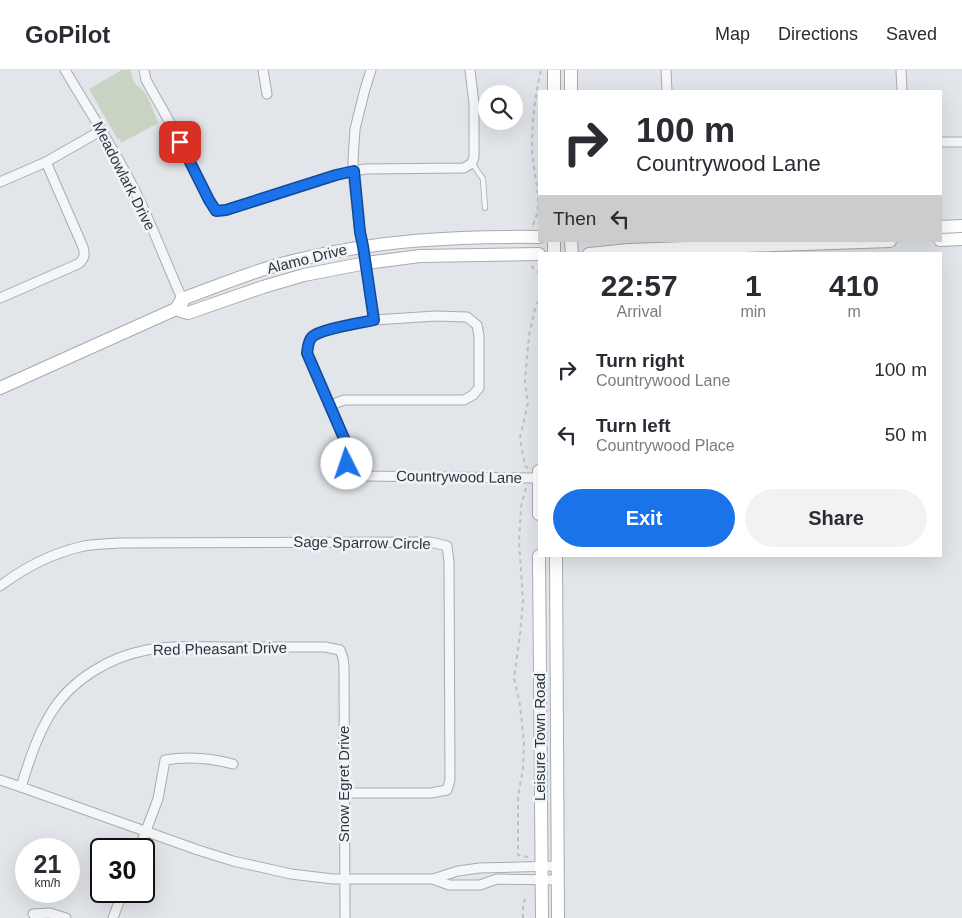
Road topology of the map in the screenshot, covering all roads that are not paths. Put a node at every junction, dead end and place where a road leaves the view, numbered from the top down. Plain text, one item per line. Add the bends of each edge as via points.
1 (65, 70) edge
2 (144, 70) edge
3 (263, 70) edge
4 (371, 70) edge
5 (470, 70) edge
6 (554, 70) edge
7 (571, 70) edge
8 (666, 70) edge
9 (901, 70) edge
10 (554, 90) edge
11 (571, 90) edge
12 (667, 90) edge
13 (902, 90) edge
14 (267, 94) dead end
15 (102, 130) junction
16 (942, 142) edge
17 (962, 142) edge
18 (46, 162) junction
19 (472, 163) junction
20 (354, 171) junction
21 (0, 182) edge
22 (485, 208) dead end
23 (962, 226) edge
24 (942, 227) edge
25 (538, 237) edge
26 (962, 239) edge
27 (942, 240) edge
28 (861, 242) edge
29 (363, 246) junction
30 (608, 252) edge
31 (536, 260) edge
32 (366, 263) junction
33 (0, 298) edge
34 (179, 304) junction
35 (374, 320) junction
36 (0, 388) edge
37 (331, 405) junction
38 (533, 469) edge
39 (538, 478) edge
40 (539, 557) edge
41 (556, 557) edge
42 (0, 586) edge
43 (340, 650) joint
44 (233, 764) dead end
45 (0, 780) edge
46 (21, 786) junction
47 (344, 793) junction
48 (146, 831) junction
49 (143, 838) edge
50 (542, 866) junction
51 (557, 866) junction
52 (345, 879) junction
53 (433, 879) junction
54 (542, 879) junction
55 (557, 880) junction
56 (119, 903) edge
57 (33, 914) dead end
58 (66, 918) edge
59 (113, 918) edge
60 (345, 918) edge
61 (542, 918) edge
62 (558, 918) edge

1 - 15 street, Meadowlark Drive
2 - 20 street via 146,80 216,211
3 - 14 street
4 - 20 street via 355,129
5 - 19 street via 474,104
6 - 10 main road
7 - 11 main road
8 - 12 street
9 - 13 street
15 - 18 street
15 - 34 street, Meadowlark Drive via 138,198 175,284
16 - 17 street
18 - 21 street
18 - 33 street via 83,246 84,257 78,264
19 - 20 street via 464,168 368,168
19 - 22 lane via 483,179
20 - 29 street
23 - 24 main road
25 - 29 main road, Alamo Drive
26 - 27 main road
28 - 30 main road
29 - 32 street
29 - 34 main road, Alamo Drive via 271,267
31 - 32 main road, Alamo Drive via 420,256
32 - 34 main road, Alamo Drive via 304,275 188,312
32 - 35 street
34 - 36 main road, Alamo Drive
35 - 37 street, Countrywood Lane via 312,336 307,353
35 - 37 street via 467,317 477,324 479,388 464,400 344,400
37 - 39 street, Countrywood Lane via 346,443 347,464 354,473 363,476
38 - 39 main road
40 - 50 main road, Leisure Town Road
41 - 51 main road, Leisure Town Road
42 - 47 street, Sage Sparrow Circle via 54,555 86,546 120,543 430,542 447,546 450,780 447,790 431,793
43 - 46 street, Red Pheasant Drive via 325,647 173,647 125,655 82,679 52,711 39,734
43 - 47 street, Snow Egret Drive via 344,666
44 - 48 street via 214,759 165,760 158,799
45 - 46 street
46 - 48 street
47 - 52 street, Snow Egret Drive
48 - 49 street
48 - 52 street via 248,864 291,874
50 - 51 street
50 - 53 street via 480,868
50 - 54 main road, Leisure Town Road
51 - 55 main road, Leisure Town Road
52 - 53 street
52 - 60 street, Snow Egret Drive
53 - 54 street via 449,885 480,885 497,879
54 - 55 street
54 - 61 main road, Leisure Town Road
55 - 62 main road, Leisure Town Road
56 - 59 street
57 - 58 street via 50,913

